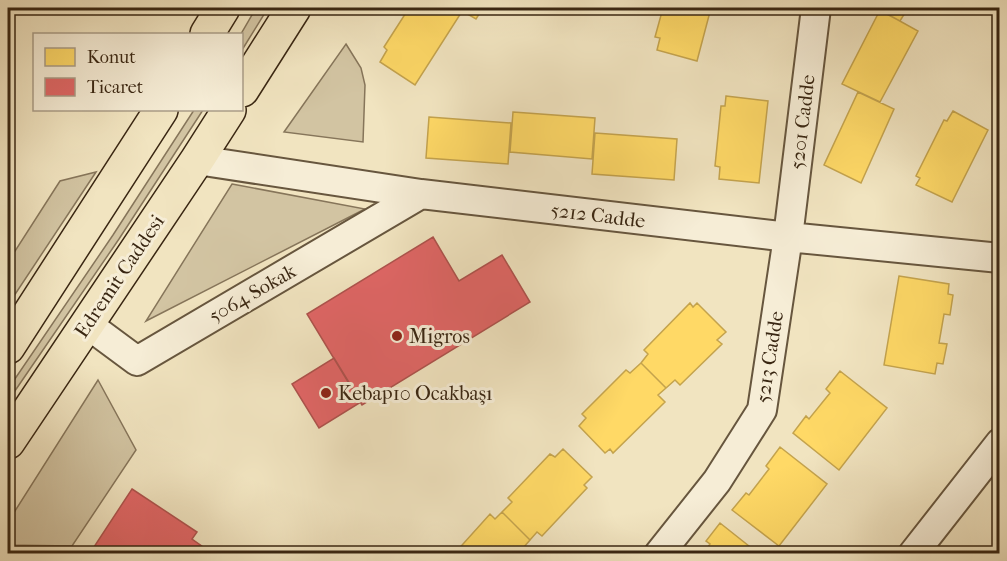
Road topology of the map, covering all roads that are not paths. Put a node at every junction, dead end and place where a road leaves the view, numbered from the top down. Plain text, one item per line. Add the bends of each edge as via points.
1 (224, 8) edge
2 (294, 8) edge
3 (816, 8) edge
4 (208, 33) edge
5 (243, 88) edge
6 (160, 111) edge
7 (228, 111) edge
8 (197, 160) junction
9 (422, 195) junction
10 (788, 237) junction
11 (999, 258) edge
12 (87, 324) junction
13 (8, 346) edge
14 (8, 442) edge
15 (999, 443) edge
16 (659, 554) edge
17 (913, 554) edge

1 - 4 highway
2 - 5 highway
3 - 10 street, 5201 Cadde
6 - 13 highway
7 - 8 highway, Edremit Caddesi
8 - 9 street, 5212 Cadde
8 - 12 highway, Edremit Caddesi
9 - 10 street, 5212 Cadde
9 - 12 street, 5064 Sokak via 137,361
10 - 11 street, 5212 Cadde
10 - 16 street, 5213 Cadde via 762,410 717,481
12 - 14 highway, Edremit Caddesi
15 - 17 street

